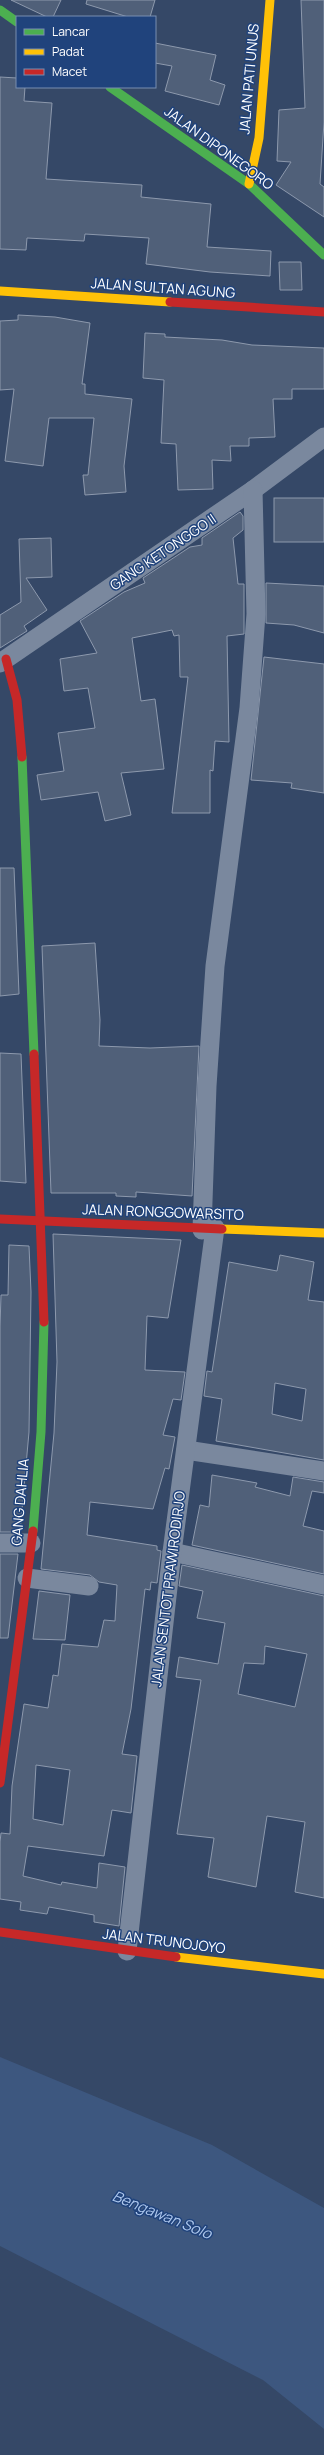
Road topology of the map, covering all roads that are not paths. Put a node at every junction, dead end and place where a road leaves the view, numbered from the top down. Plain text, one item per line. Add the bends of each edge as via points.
1 (270, 0) edge
2 (0, 10) edge
3 (16, 21) edge
4 (111, 88) edge
5 (249, 184) junction
6 (324, 255) edge
7 (0, 291) edge
8 (324, 312) edge
9 (324, 437) edge
10 (253, 490) junction
11 (2, 659) edge
12 (0, 1219) edge
13 (40, 1221) junction
14 (209, 1229) junction
15 (324, 1234) edge
16 (186, 1450) junction
17 (324, 1471) edge
18 (0, 1542) edge
19 (31, 1543) junction
20 (172, 1552) junction
21 (27, 1578) junction
22 (324, 1585) edge
23 (90, 1586) dead end
24 (0, 1783) edge
25 (0, 1932) edge
26 (127, 1951) junction
27 (324, 1970) edge

1 - 5 street, JALAN PATI UNUS via 259,138
2 - 3 street
4 - 5 street, JALAN DIPONEGORO
5 - 6 street, JALAN DIPONEGORO
7 - 8 street, JALAN SULTAN AGUNG
9 - 10 street, GANG KETONGGO II
10 - 11 street, GANG KETONGGO II
10 - 14 street, JALAN SENTOT PRAWIRODIRJO via 256,614 249,708 215,966 207,1086
11 - 13 street, GANG DAHLIA via 17,700 22,748
12 - 13 street, JALAN RONGGOWARSITO
13 - 14 street, JALAN RONGGOWARSITO
13 - 19 street, GANG DAHLIA via 46,1286 46,1346
14 - 15 street, JALAN RONGGOWARSITO
14 - 16 street, JALAN SENTOT PRAWIRODIRJO
16 - 17 street
16 - 20 street, JALAN SENTOT PRAWIRODIRJO
18 - 19 street
19 - 21 street, GANG DAHLIA
20 - 22 street
20 - 26 street, JALAN SENTOT PRAWIRODIRJO
21 - 23 street
21 - 24 street, GANG DAHLIA
25 - 26 street, JALAN TRUNOJOYO
26 - 27 street, JALAN TRUNOJOYO

